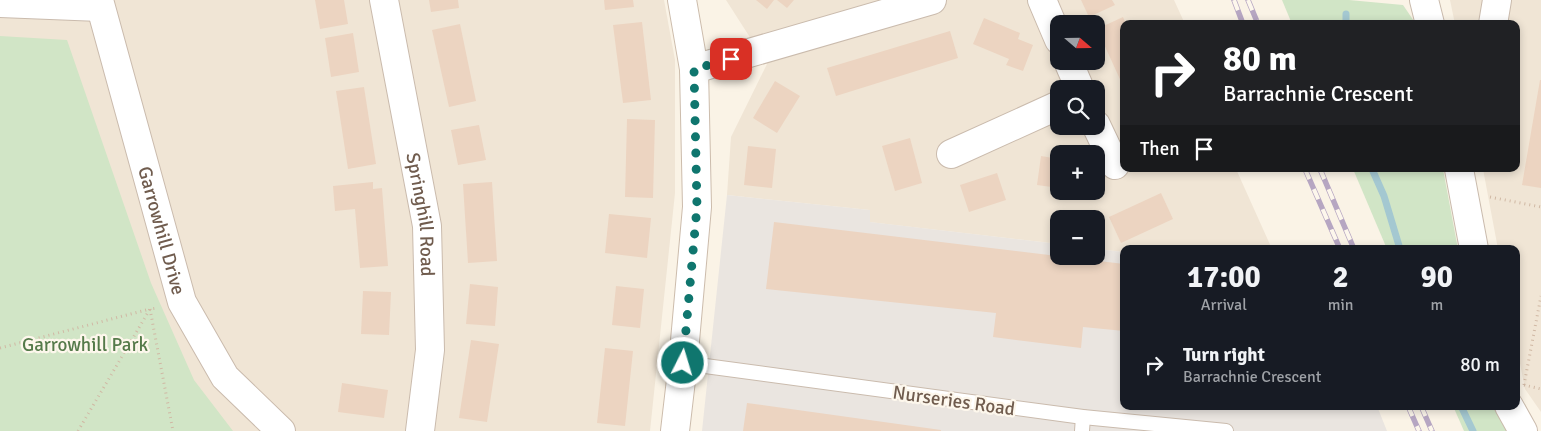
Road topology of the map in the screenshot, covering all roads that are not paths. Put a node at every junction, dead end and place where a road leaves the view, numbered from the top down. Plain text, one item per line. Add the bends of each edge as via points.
1 (384, 0) edge
2 (682, 0) edge
3 (932, 0) edge
4 (1042, 0) edge
5 (1424, 0) edge
6 (1497, 0) edge
7 (0, 3) edge
8 (100, 4) edge
9 (1050, 19) edge
10 (1429, 20) edge
11 (1494, 20) edge
12 (694, 69) junction
13 (1050, 109) edge
14 (1101, 135) edge
15 (951, 154) dead end
16 (1115, 165) dead end
17 (1461, 180) edge
18 (1473, 245) edge
19 (683, 363) junction
20 (1519, 410) edge
21 (1083, 424) edge
22 (281, 431) edge
23 (420, 431) edge
24 (675, 431) edge
25 (1226, 431) edge
26 (1523, 431) edge

1 - 23 street, Springhill Road via 427,226 430,350
2 - 12 street
3 - 12 street
4 - 9 street
5 - 10 street
6 - 11 street
7 - 8 street
8 - 22 street, Garrowhill Drive via 182,302 225,377
12 - 19 street via 697,207
13 - 15 street
14 - 16 street
17 - 18 street
19 - 21 lane, Nurseries Road
19 - 24 street
20 - 26 street
21 - 25 lane, Nurseries Road

